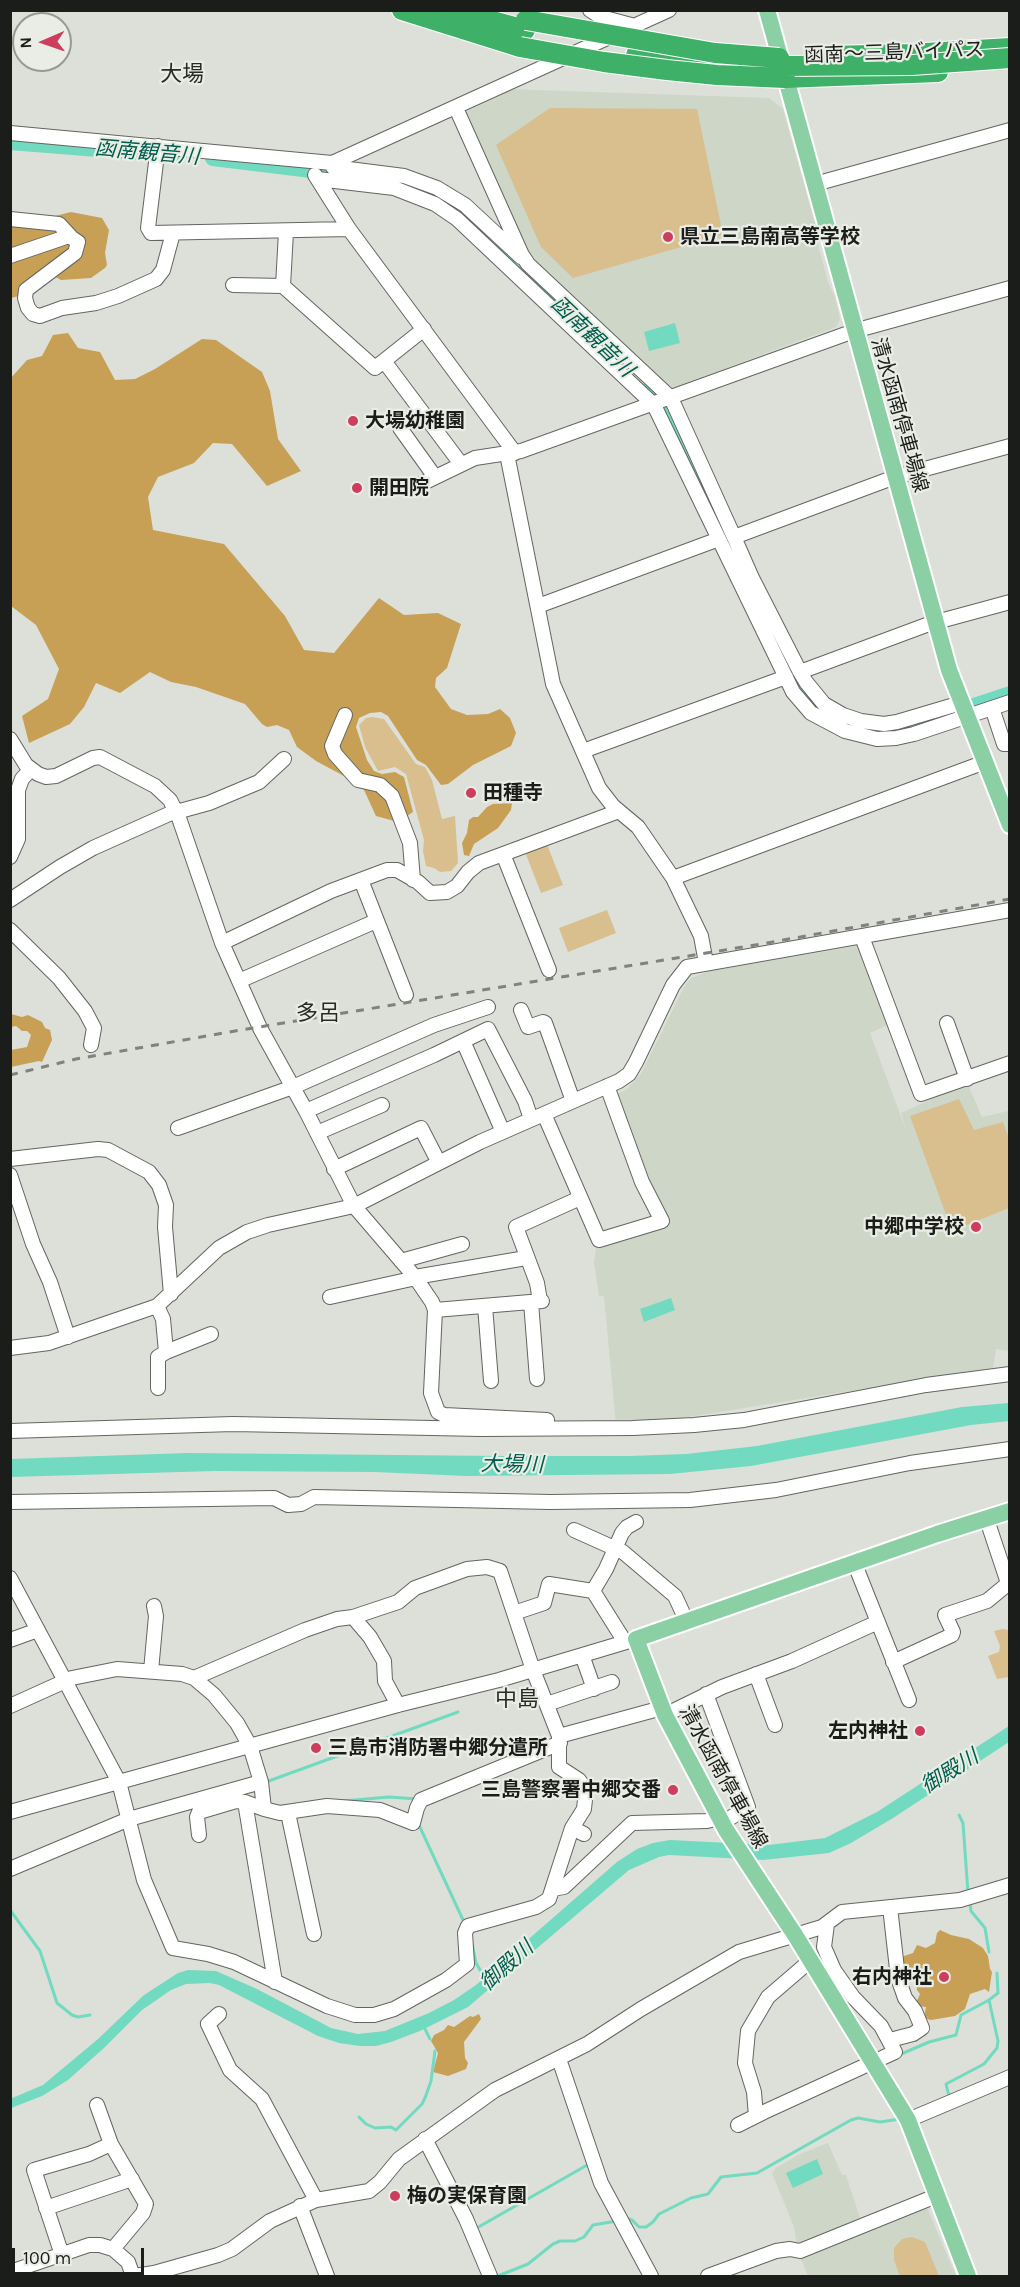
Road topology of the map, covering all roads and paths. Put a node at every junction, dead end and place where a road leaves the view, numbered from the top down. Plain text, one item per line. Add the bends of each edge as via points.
1 (402, 10) edge
2 (408, 10) edge
3 (452, 10) edge
4 (478, 10) edge
5 (590, 10) edge
6 (669, 10) edge
7 (767, 10) edge
8 (635, 26) junction
9 (524, 34) junction
10 (1010, 48) edge
11 (779, 58) junction
12 (1010, 58) edge
13 (1010, 66) edge
14 (785, 78) junction
15 (456, 108) junction
16 (1010, 129) edge
17 (10, 133) edge
18 (158, 146) junction
19 (306, 162) junction
20 (332, 163) junction
21 (318, 179) junction
22 (814, 184) junction
23 (10, 219) edge
24 (349, 229) junction
25 (173, 232) junction
26 (286, 232) junction
27 (71, 237) junction
28 (10, 256) edge
29 (525, 260) junction
30 (234, 285) dead end
31 (283, 286) junction
32 (1010, 288) edge
33 (424, 329) junction
34 (854, 331) junction
35 (384, 361) junction
36 (671, 398) junction
37 (654, 405) junction
38 (400, 428) dead end
39 (1010, 446) edge
40 (511, 453) junction
41 (461, 464) junction
42 (435, 477) junction
43 (895, 477) junction
44 (417, 486) dead end
45 (734, 537) junction
46 (719, 539) junction
47 (1010, 602) edge
48 (538, 606) junction
49 (936, 623) junction
50 (775, 636) junction
51 (783, 652) junction
52 (800, 672) junction
53 (786, 677) junction
54 (1010, 702) edge
55 (992, 708) junction
56 (963, 710) junction
57 (345, 715) dead end
58 (898, 729) junction
59 (10, 739) edge
60 (1010, 744) edge
61 (583, 751) junction
62 (284, 759) dead end
63 (985, 762) junction
64 (30, 770) junction
65 (1006, 804) edge
66 (619, 811) junction
67 (177, 812) junction
68 (1010, 825) edge
69 (503, 854) junction
70 (10, 857) edge
71 (673, 878) junction
72 (361, 880) junction
73 (413, 880) junction
74 (10, 900) edge
75 (1010, 910) edge
76 (376, 921) junction
77 (10, 930) edge
78 (862, 937) junction
79 (222, 943) junction
80 (706, 963) junction
81 (549, 970) dead end
82 (239, 981) junction
83 (406, 995) dead end
84 (488, 1007) dead end
85 (521, 1010) dead end
86 (947, 1023) dead end
87 (463, 1041) junction
88 (91, 1045) dead end
89 (1010, 1063) edge
90 (967, 1079) junction
91 (293, 1086) junction
92 (607, 1086) junction
93 (573, 1101) junction
94 (382, 1105) dead end
95 (306, 1111) junction
96 (538, 1117) junction
97 (178, 1128) dead end
98 (503, 1132) junction
99 (317, 1133) junction
100 (10, 1159) edge
101 (439, 1163) junction
102 (334, 1168) junction
103 (10, 1175) edge
104 (580, 1198) junction
105 (354, 1206) junction
106 (462, 1244) dead end
107 (526, 1258) junction
108 (401, 1261) junction
109 (415, 1277) junction
110 (171, 1294) junction
111 (330, 1297) dead end
112 (538, 1301) junction
113 (157, 1306) junction
114 (485, 1306) junction
115 (435, 1310) junction
116 (211, 1334) dead end
117 (68, 1337) junction
118 (10, 1348) edge
119 (166, 1352) junction
120 (1010, 1374) edge
121 (537, 1379) dead end
122 (491, 1381) dead end
123 (158, 1388) dead end
124 (547, 1420) dead end
125 (481, 1423) junction
126 (10, 1431) edge
127 (1010, 1449) edge
128 (10, 1502) edge
129 (1010, 1510) edge
130 (986, 1517) junction
131 (636, 1522) dead end
132 (574, 1530) dead end
133 (615, 1548) junction
134 (854, 1562) junction
135 (10, 1578) edge
136 (1009, 1583) edge
137 (593, 1591) junction
138 (154, 1605) dead end
139 (514, 1613) junction
140 (353, 1617) junction
141 (686, 1620) junction
142 (878, 1622) junction
143 (38, 1630) junction
144 (10, 1640) edge
145 (631, 1640) junction
146 (582, 1655) junction
147 (893, 1662) junction
148 (533, 1670) junction
149 (151, 1671) junction
150 (756, 1674) junction
151 (194, 1678) junction
152 (65, 1681) junction
153 (612, 1682) dead end
154 (594, 1689) junction
155 (706, 1694) junction
156 (909, 1700) dead end
157 (547, 1704) junction
158 (10, 1706) edge
159 (398, 1706) junction
160 (664, 1711) junction
161 (775, 1725) dead end
162 (559, 1740) junction
163 (250, 1746) junction
164 (119, 1782) junction
165 (261, 1782) junction
166 (237, 1796) junction
167 (264, 1809) junction
168 (10, 1812) edge
169 (288, 1813) junction
170 (129, 1819) junction
171 (722, 1824) junction
172 (200, 1834) dead end
173 (10, 1869) edge
174 (1010, 1885) edge
175 (553, 1889) junction
176 (890, 1907) junction
177 (827, 1924) junction
178 (314, 1934) dead end
179 (795, 1935) junction
180 (811, 1960) junction
181 (275, 1982) junction
182 (219, 2014) dead end
183 (890, 2040) junction
184 (559, 2059) junction
185 (873, 2061) junction
186 (1010, 2077) edge
187 (97, 2104) dead end
188 (756, 2116) junction
189 (908, 2120) junction
190 (738, 2126) dead end
191 (425, 2139) junction
192 (111, 2144) junction
193 (132, 2179) junction
194 (936, 2196) junction
195 (316, 2200) junction
196 (300, 2206) junction
197 (46, 2208) junction
198 (113, 2249) junction
199 (62, 2255) junction
200 (10, 2272) edge
201 (133, 2277) edge
202 (327, 2277) edge
203 (490, 2277) edge
204 (651, 2277) edge
205 (708, 2277) edge
206 (968, 2277) edge

1 - 9 highway
2 - 9 highway
3 - 9 highway
4 - 9 highway
5 - 8 street
6 - 8 street
7 - 11 main road, 清水函南停車場線
8 - 15 street
9 - 11 highway, 函南～三島バイパス, bridge
9 - 12 highway, bridge via 636,55 701,62 912,65
9 - 14 highway, 函南～三島バイパス, bridge via 604,62
10 - 11 highway, 函南～三島バイパス
11 - 14 main road, 清水函南停車場線
13 - 14 highway, 函南～三島バイパス via 909,75
14 - 22 main road, 清水函南停車場線
15 - 20 street
15 - 29 street
16 - 22 street
17 - 18 street
18 - 19 street
18 - 25 street via 148,228 151,233
19 - 20 street
19 - 21 street
20 - 29 street via 333,167 404,176 437,188 465,205
21 - 24 street
21 - 37 street via 394,188 450,214
22 - 34 main road, 清水函南停車場線
23 - 27 street via 59,224
24 - 26 street
24 - 33 street
25 - 26 street
25 - 27 street via 163,270 156,279 96,303 36,315 28,308 26,290 75,253 78,242
26 - 31 street
27 - 28 street
29 - 36 street
30 - 31 street
31 - 35 street via 375,368
32 - 34 street
33 - 35 street
33 - 40 street
34 - 36 street
34 - 43 main road, 清水函南停車場線
35 - 41 street
36 - 37 street
36 - 45 street
37 - 40 street
37 - 46 street
38 - 42 street
39 - 43 street
40 - 41 street
40 - 48 street
41 - 42 street
42 - 44 street
43 - 45 street
43 - 49 main road, 清水函南停車場線
45 - 50 street
46 - 48 street
46 - 50 street
47 - 49 street
48 - 61 street via 553,684
49 - 52 street
49 - 56 main road, 清水函南停車場線
50 - 51 street
51 - 52 street
51 - 53 street
52 - 58 street via 824,704 843,715
53 - 58 street via 811,713 845,731 877,739
53 - 61 street
54 - 55 street
55 - 56 street
55 - 60 street via 1004,744
56 - 58 street
56 - 63 main road, 清水函南停車場線
57 - 73 street via 332,746 335,754 358,780 380,785 392,796 410,843
59 - 64 street
61 - 66 street via 599,788
62 - 67 street via 259,782
63 - 65 main road, 清水函南停車場線
63 - 71 street
64 - 67 street via 46,777 56,776 99,757 155,786
64 - 70 street via 18,790 18,839
65 - 68 main road, 清水函南停車場線
66 - 69 street
66 - 71 street via 638,827
67 - 74 street via 79,856
67 - 79 street
69 - 73 street via 479,863 447,892 430,893
69 - 81 street
71 - 80 street via 700,936
72 - 73 street via 387,870 397,870
72 - 76 street
72 - 79 street
75 - 78 street
76 - 82 street
76 - 83 street
77 - 88 street via 59,978 85,1011 94,1028
78 - 80 street
78 - 90 street via 921,1094
79 - 82 street
80 - 92 street via 687,967 673,985 628,1074
82 - 91 street
84 - 91 street via 434,1025
85 - 93 street via 528,1027 545,1023
86 - 90 street
87 - 95 street
87 - 96 street via 488,1029 525,1101
87 - 98 street
89 - 90 street
91 - 95 street
91 - 97 street
92 - 93 street
92 - 104 street via 642,1182 662,1221 598,1240
93 - 96 street
94 - 99 street
95 - 99 street
96 - 98 street
96 - 104 street
98 - 101 street
99 - 102 street
100 - 110 street via 98,1149 108,1150 149,1172 166,1205
101 - 102 street via 421,1128
101 - 105 street
102 - 105 street
103 - 117 street
104 - 107 street via 516,1227
105 - 108 street
105 - 110 street via 247,1232 219,1248
106 - 108 street
107 - 109 street
107 - 112 street via 537,1284
108 - 109 street
109 - 111 street
109 - 115 street
110 - 113 street
112 - 114 street
112 - 121 street
113 - 117 street
113 - 119 street via 163,1318
114 - 115 street
114 - 122 street
115 - 125 street via 433,1402 444,1415
116 - 119 street
117 - 118 street via 37,1346
119 - 123 street via 158,1357
120 - 125 street via 926,1384 776,1414 694,1425 633,1428
124 - 125 street
125 - 126 street via 234,1424
127 - 128 street via 910,1463 776,1490 690,1500 550,1502 314,1497 288,1505 274,1498
129 - 130 main road
130 - 134 main road
130 - 136 street
131 - 133 street via 622,1533
132 - 133 street
133 - 137 street
133 - 141 street via 675,1596
134 - 141 main road
134 - 142 street
135 - 143 street
136 - 147 street via 987,1601 945,1615 953,1634
137 - 139 street via 549,1584 544,1603
137 - 145 street
138 - 149 street
139 - 140 street via 502,1574 487,1567 467,1569 415,1588 398,1602
139 - 148 street
140 - 151 street via 305,1630
140 - 159 street via 384,1661 386,1681
141 - 145 main road
142 - 147 street
142 - 150 street
143 - 144 street
143 - 152 street
145 - 146 street
145 - 160 main road, 清水函南停車場線
146 - 148 street
146 - 154 street
147 - 156 street
148 - 157 street
148 - 159 street
149 - 151 street
149 - 152 street via 117,1669
150 - 155 street
150 - 161 street
151 - 163 street via 227,1709
152 - 158 street
152 - 164 street
153 - 154 street
154 - 157 street
155 - 160 street
155 - 171 street via 748,1807
157 - 162 street
159 - 163 street
160 - 162 street
160 - 171 main road, 清水函南停車場線
162 - 169 street via 421,1800 413,1823 380,1810 348,1807 327,1806
162 - 175 street via 559,1767 579,1780 586,1790 578,1831 568,1837
163 - 164 street
163 - 165 street
164 - 168 street
164 - 170 street
165 - 166 street
165 - 167 street
166 - 167 street
166 - 170 street
166 - 172 street via 200,1812
166 - 181 street
167 - 169 street
169 - 178 street
170 - 173 street
170 - 181 street via 144,1880 173,1948 234,1962
171 - 175 street via 632,1823 564,1887
171 - 179 main road, 清水函南停車場線
174 - 176 street via 960,1900
175 - 181 street via 549,1899 536,1907 468,1926 467,1964 438,1986 394,2009 355,2015
176 - 177 street via 842,1911
176 - 183 street via 898,1978 922,2028
177 - 179 street
177 - 183 street via 824,1947 834,1970
179 - 180 main road, 清水函南停車場線
179 - 184 street via 732,1956
180 - 185 main road, 清水函南停車場線
180 - 188 street via 768,1997 748,2031 745,2063
182 - 195 street via 208,2024 230,2070 262,2099
183 - 185 street via 895,2052
184 - 191 street via 495,2090
184 - 204 street via 601,2183
185 - 188 street
185 - 189 main road, 清水函南停車場線
186 - 189 street
187 - 192 street
188 - 190 street
189 - 194 main road, 清水函南停車場線
191 - 195 street via 399,2159 369,2191
191 - 203 street via 466,2219
192 - 193 street
192 - 197 street via 34,2170
193 - 197 street
193 - 198 street via 146,2204
194 - 205 street via 800,2251 776,2251
194 - 206 main road, 清水函南停車場線
195 - 196 street
196 - 201 street via 218,2255
196 - 202 street
197 - 199 street
198 - 199 street via 89,2245
198 - 201 street via 128,2262
199 - 200 street

